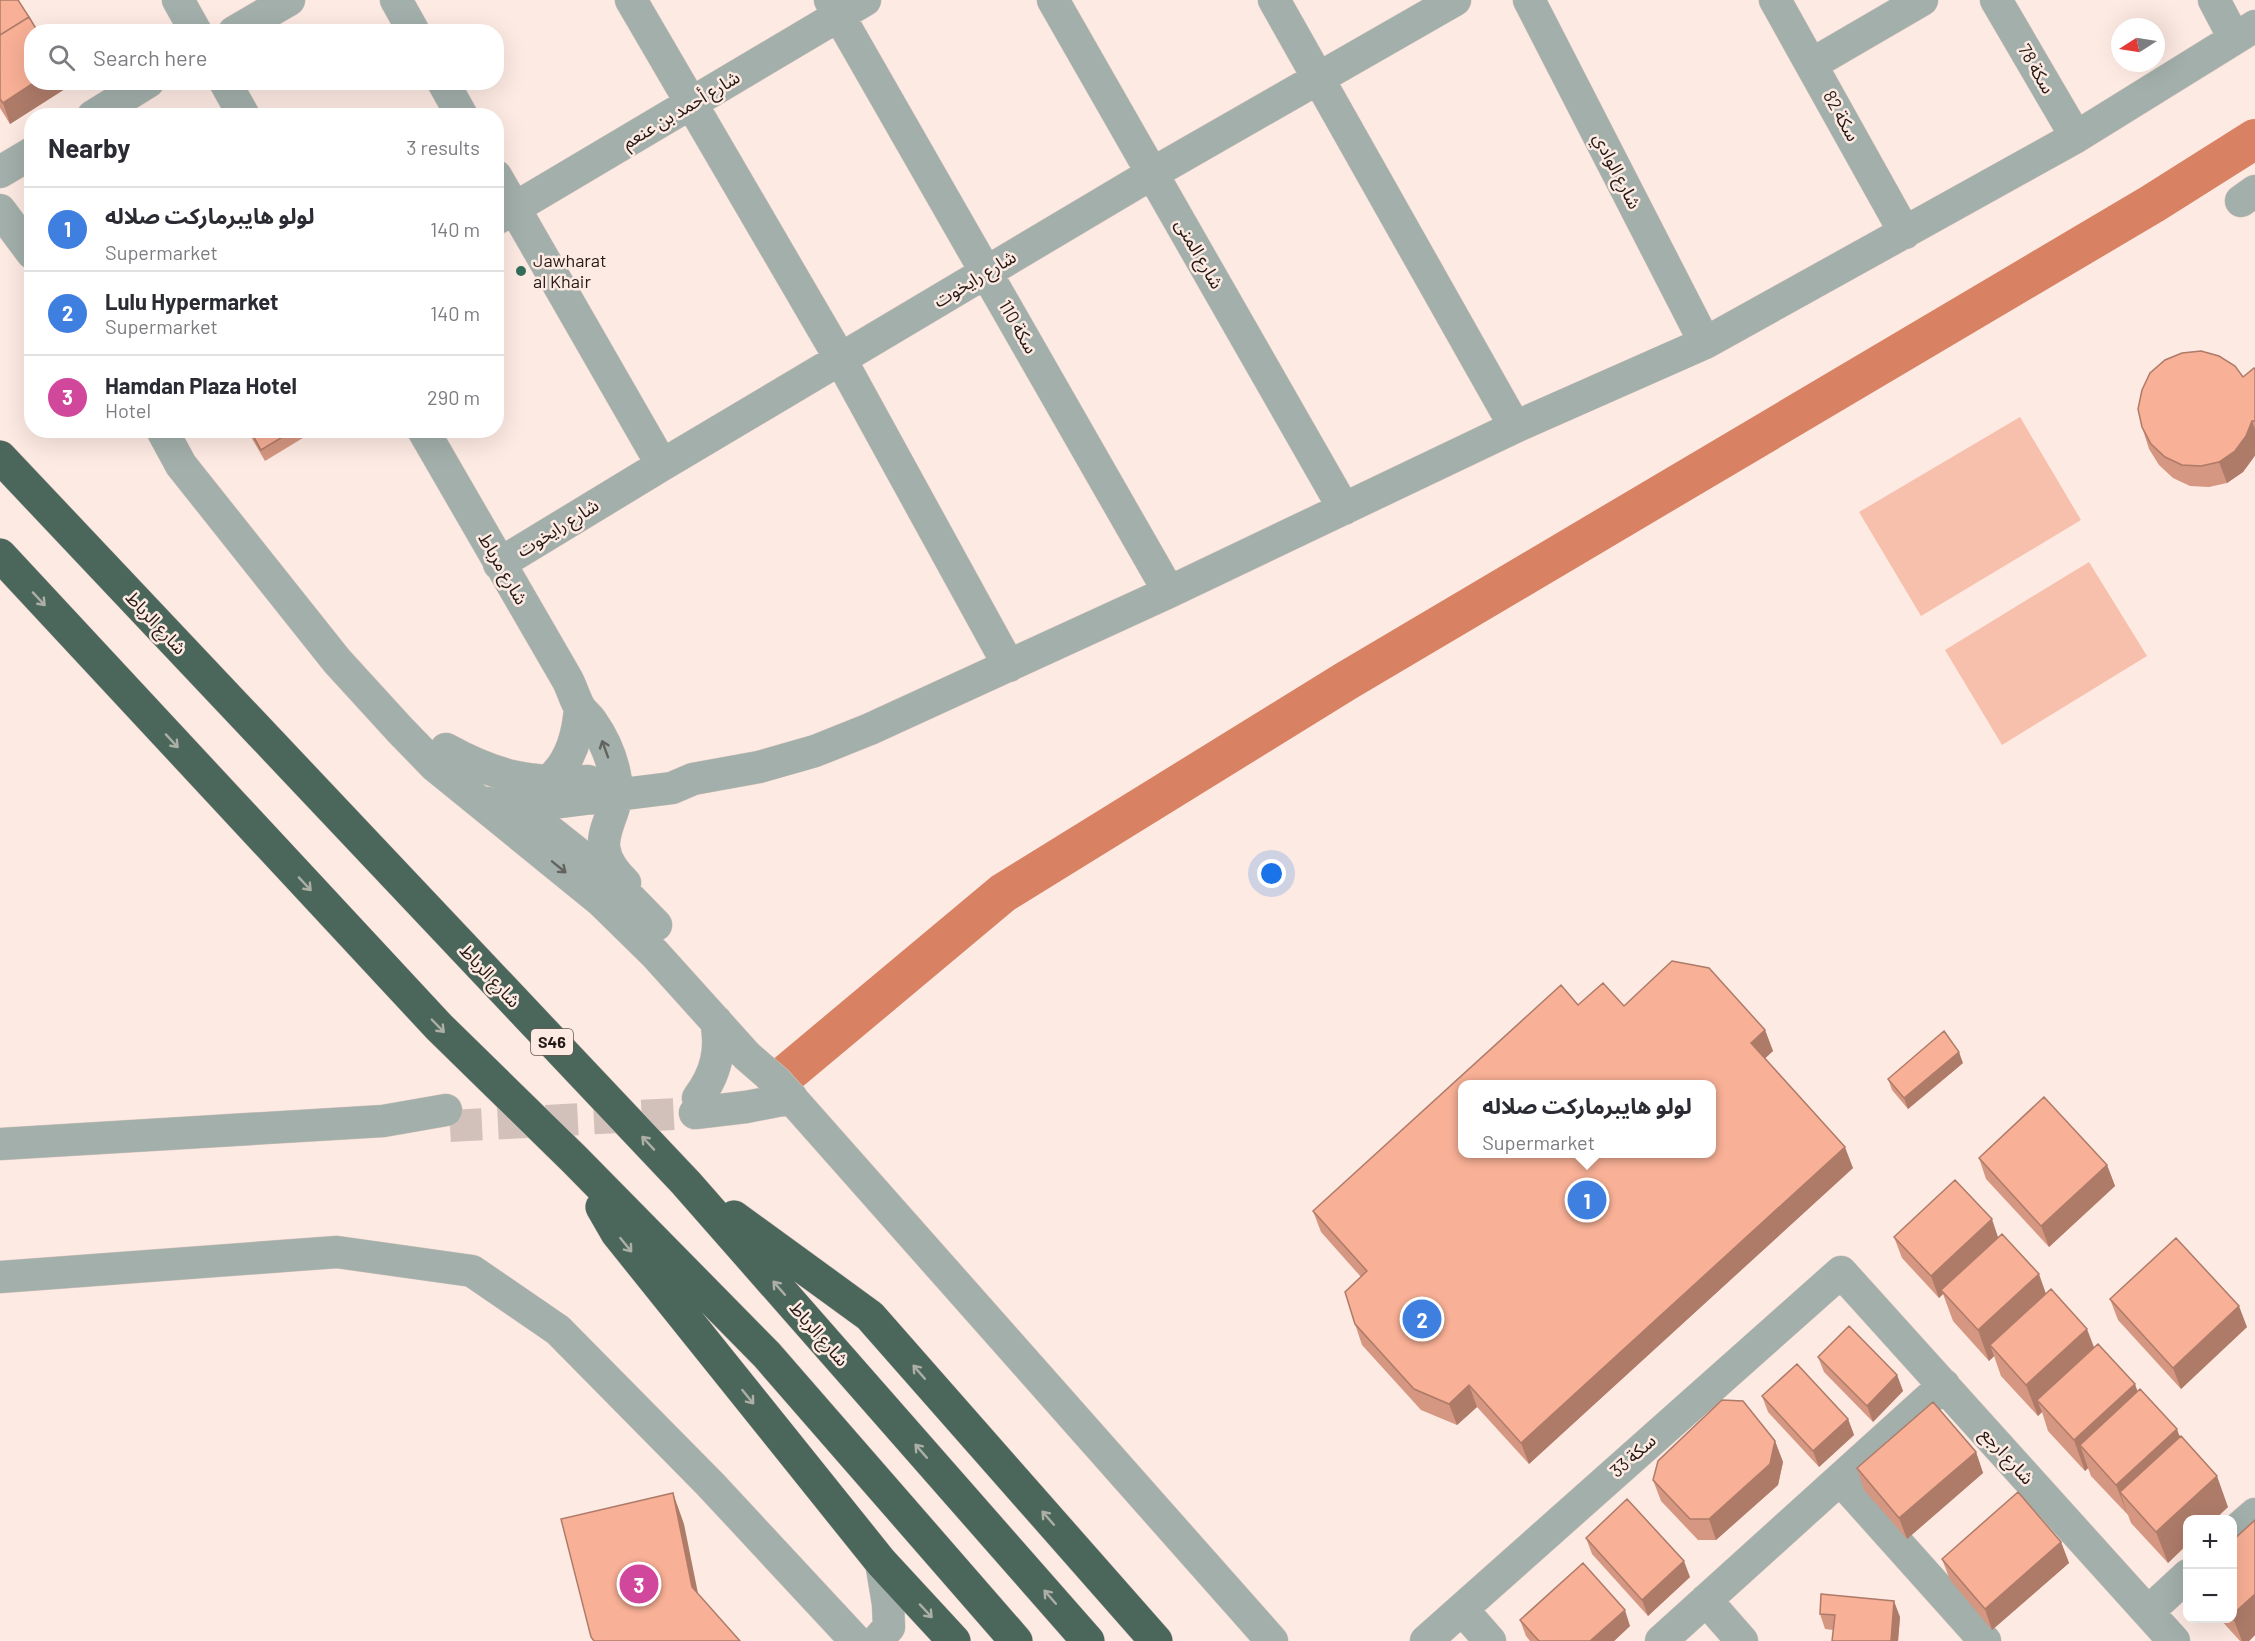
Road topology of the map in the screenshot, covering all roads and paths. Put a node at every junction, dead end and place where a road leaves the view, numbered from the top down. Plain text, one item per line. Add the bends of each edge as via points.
1 (178, 0) edge
2 (289, 0) edge
3 (396, 0) edge
4 (631, 0) edge
5 (1053, 0) edge
6 (1274, 0) edge
7 (1455, 0) edge
8 (1529, 0) edge
9 (1776, 0) edge
10 (1922, 0) edge
11 (1996, 0) edge
12 (2214, 0) edge
13 (844, 5) edge
14 (192, 24) edge
15 (248, 24) edge
16 (410, 24) edge
17 (2245, 32) edge
18 (1812, 64) junction
19 (1318, 78) junction
20 (135, 90) edge
21 (229, 90) edge
22 (447, 90) edge
23 (692, 104) junction
24 (106, 108) edge
25 (240, 108) edge
26 (458, 108) edge
27 (2076, 137) junction
28 (24, 158) edge
29 (0, 172) edge
30 (1153, 173) junction
31 (0, 210) edge
32 (506, 213) edge
33 (1905, 233) junction
34 (24, 242) edge
35 (986, 272) junction
36 (1705, 343) junction
37 (841, 360) junction
38 (1515, 427) junction
39 (167, 438) edge
40 (170, 438) edge
41 (428, 438) edge
42 (0, 457) edge
43 (662, 465) junction
44 (1344, 509) junction
45 (4, 561) edge
46 (500, 564) junction
47 (1170, 592) junction
48 (1009, 666) junction
49 (580, 708) junction
50 (447, 749) junction
51 (547, 782) junction
52 (616, 787) junction
53 (520, 821) junction
54 (637, 906) junction
55 (716, 1021) junction
56 (785, 1090) junction
57 (448, 1118) tunnel mouth
58 (0, 1144) edge
59 (574, 1159) junction
60 (686, 1183) junction
61 (1840, 1272) joint
62 (0, 1277) edge
63 (1944, 1385) junction
64 (1840, 1479) junction
65 (2255, 1514) edge
66 (2237, 1530) edge
67 (881, 1562) junction
68 (2183, 1579) edge
69 (1706, 1600) junction
70 (1462, 1609) junction
71 (2148, 1612) junction
72 (856, 1641) edge
73 (877, 1641) edge
74 (954, 1641) edge
75 (1016, 1641) edge
76 (1089, 1641) edge
77 (1156, 1641) edge
78 (1272, 1641) edge
79 (1426, 1641) edge
80 (1490, 1641) edge
81 (1660, 1641) edge
82 (1742, 1641) edge
83 (1985, 1641) edge
84 (2174, 1641) edge

1 - 14 street
2 - 15 street
3 - 16 street
4 - 23 street
5 - 30 street, شارع المنى
6 - 19 street
7 - 19 street, شارع رايخوت
8 - 36 street, شارع الوادي
9 - 18 street, سكة 82
10 - 18 street
11 - 27 street, سكة 78
12 - 17 street
13 - 23 street, شارع أحمد بن عنعم
13 - 35 street, سكة 110
17 - 27 street
18 - 33 street, سكة 82
19 - 30 street, شارع رايخوت
19 - 38 street
20 - 24 street
21 - 25 street
22 - 26 street
23 - 32 street, شارع أحمد بن عنعم
23 - 37 street
27 - 33 street
28 - 29 street
30 - 35 street, شارع رايخوت
30 - 44 street, شارع المنى
31 - 34 street
32 - 43 street
33 - 36 street
35 - 37 street, شارع رايخوت
35 - 47 street, سكة 110
36 - 38 street
37 - 43 street, شارع رايخوت
37 - 48 street
38 - 44 street
39 - 53 street via 181,465 337,661 435,766 480,802
40 - 50 street via 370,674
41 - 46 street, شارع مرباط
60 -> 42 highway, شارع الرباط / S46
43 - 46 street, شارع رايخوت
44 - 47 street
45 -> 59 highway via 439,1027
46 - 49 street, شارع مرباط
47 - 48 street
48 - 52 street via 815,750 759,767 693,779 672,788
49 - 51 street via 575,741 559,770
52 -> 49 street, شارع مرباط via 598,731
50 - 51 street via 495,772
50 - 53 street
51 - 52 street
51 - 53 street via 531,792
52 - 53 street
52 - 54 street via 605,830 605,849 611,867 633,891
53 - 54 street via 591,863
53 -> 55 street
54 - 56 street via 757,1040
55 - 56 street
55 - 56 street via 717,1062 694,1103 738,1092
56 - 78 street
57 - 58 street via 405,1125 383,1121
59 -> 67 highway via 617,1233
59 - 75 highway via 766,1355
76 -> 60 highway, شارع الرباط / S46
77 -> 60 highway via 870,1316
61 - 63 street, شارع ارجع
61 - 70 street, سكة 33
62 - 72 street via 337,1252 472,1271 558,1330 710,1484
63 - 64 street
63 - 71 street, شارع ارجع
64 - 69 street
64 - 83 street
65 - 66 street
67 - 73 street via 889,1628
67 -> 74 highway
68 - 71 street
69 - 81 street
69 - 82 street
70 - 79 street, سكة 33
70 - 80 street
71 - 84 street, شارع ارجع

